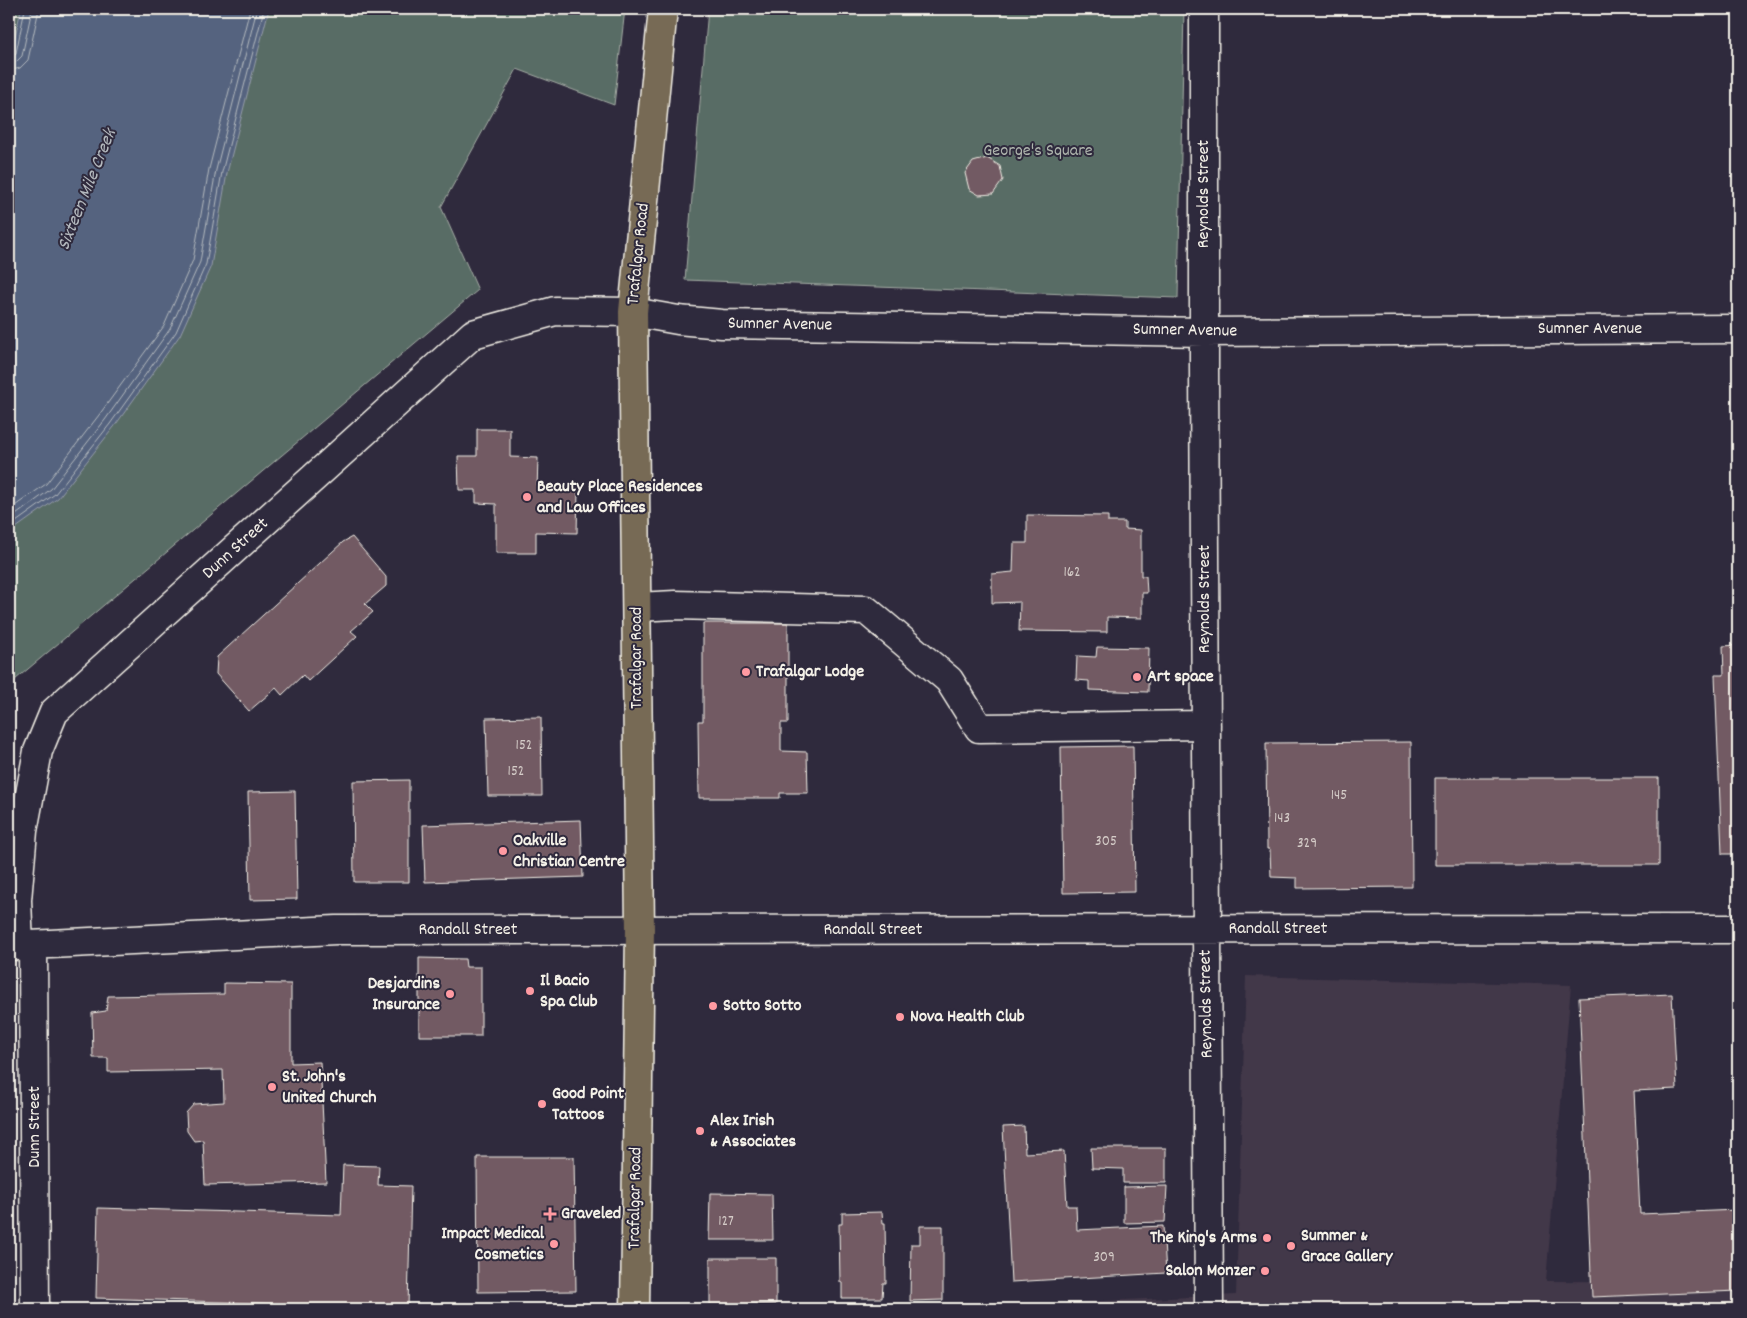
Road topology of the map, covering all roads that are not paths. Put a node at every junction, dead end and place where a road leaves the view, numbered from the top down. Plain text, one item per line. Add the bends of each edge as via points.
1 (663, 9) edge
2 (1204, 9) edge
3 (633, 312) junction
4 (1738, 328) edge
5 (1204, 332) junction
6 (637, 607) junction
7 (1206, 725) junction
8 (640, 929) junction
9 (1207, 929) junction
10 (1738, 929) edge
11 (20, 946) edge
12 (35, 1309) edge
13 (635, 1309) edge
14 (1209, 1309) edge

1 - 3 main road, Trafalgar Road
2 - 5 street, Reynolds Street
3 - 5 street, Sumner Avenue via 722,324
3 - 6 main road, Trafalgar Road
3 - 11 street, Dunn Street via 555,311 473,334 54,712 38,751 23,831 17,900
4 - 5 street, Sumner Avenue
5 - 7 street, Reynolds Street
6 - 7 street via 866,610 949,680 979,728
6 - 8 main road, Trafalgar Road
7 - 9 street, Reynolds Street
8 - 9 street, Randall Street
8 - 11 street, Randall Street via 336,930
8 - 13 main road, Trafalgar Road
9 - 10 street, Randall Street
9 - 14 street, Reynolds Street
11 - 12 street, Dunn Street

